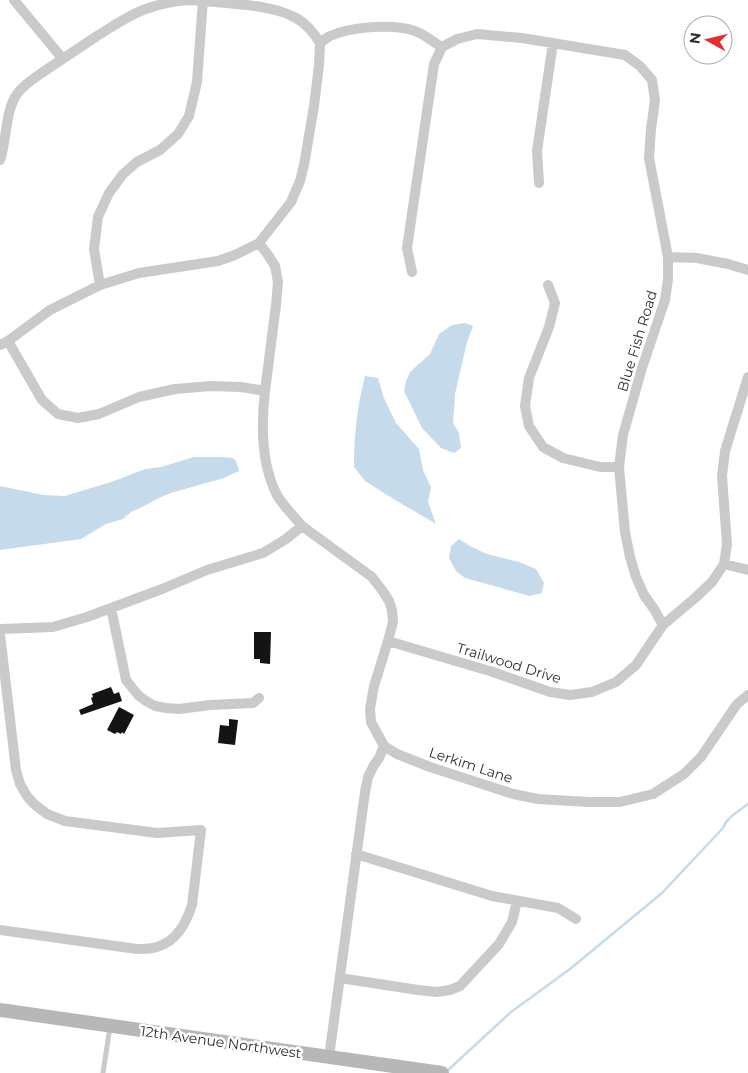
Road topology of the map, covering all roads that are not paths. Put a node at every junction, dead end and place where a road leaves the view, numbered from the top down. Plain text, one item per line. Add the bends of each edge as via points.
1 (14, 0) edge
2 (203, 0) edge
3 (320, 43) junction
4 (553, 43) junction
5 (442, 47) junction
6 (62, 58) junction
7 (0, 160) edge
8 (539, 183) dead end
9 (259, 243) junction
10 (668, 257) junction
11 (748, 270) edge
12 (412, 272) dead end
13 (100, 285) junction
14 (548, 286) dead end
15 (4, 343) edge
16 (748, 377) edge
17 (264, 391) junction
18 (619, 467) junction
19 (302, 526) junction
20 (724, 564) junction
21 (748, 570) edge
22 (110, 608) junction
23 (663, 625) junction
24 (0, 629) edge
25 (0, 634) edge
26 (388, 641) junction
27 (748, 695) edge
28 (259, 698) dead end
29 (384, 746) junction
30 (356, 854) junction
31 (517, 901) junction
32 (576, 919) dead end
33 (0, 930) edge
34 (340, 978) junction
35 (0, 1010) edge
36 (110, 1026) junction
37 (329, 1057) junction
38 (438, 1072) edge
39 (103, 1073) edge
40 (442, 1073) edge

1 - 6 street
2 - 3 street via 285,13 297,18
2 - 6 street via 144,10
2 - 13 street via 197,82 189,116 178,134 160,150 137,162 109,193 98,217 94,249
3 - 5 street via 330,36 351,30 401,27 417,32
3 - 9 street via 314,106 300,181 291,202
4 - 5 street, Blue Fish Road via 477,34
4 - 8 street via 537,151
4 - 10 street, Blue Fish Road via 625,55 652,80 655,100 649,158
5 - 12 street via 434,64 407,248
6 - 7 street via 17,93 11,106
9 - 13 street via 218,261 139,273
9 - 17 street via 275,266 278,282
10 - 11 street via 697,258
10 - 18 street, Blue Fish Road via 665,300 623,435
13 - 15 street via 50,310
14 - 18 street via 555,303 529,378 525,406 529,426 543,447 563,458 600,467
15 - 17 street via 42,400 58,414 78,418 99,414 138,397 175,389 211,386
16 - 20 street via 725,451 722,476
17 - 19 street via 264,450 268,472 278,496
18 - 23 street, Blue Fish Road via 630,556 644,595
19 - 22 street via 263,553 207,570
19 - 26 street via 372,577 382,590 392,610 393,622
20 - 21 street
20 - 23 street, Trailwood Drive via 712,582
22 - 24 street via 52,627
22 - 28 street via 126,680 146,701 155,706 179,709 253,702
23 - 26 street, Trailwood Drive via 636,665 616,682 592,692 570,695 550,692
25 - 33 street via 16,770 20,784 34,804 47,814 65,821 156,833 201,830 189,916 174,939 158,947 137,949
26 - 29 street via 370,709 371,722
27 - 29 street, Lerkim Lane via 737,704 701,757 684,774 653,794 620,802 538,799 513,794 430,767
29 - 30 street via 368,777
30 - 31 street
30 - 34 street
31 - 32 street via 558,908
31 - 34 street via 512,922 499,944 460,986 437,992
34 - 37 street
35 - 36 street, 12th Avenue Northwest
36 - 37 street, 12th Avenue Northwest
36 - 39 lane
37 - 38 street, 12th Avenue Northwest
38 - 40 street, 12th Avenue Northwest

